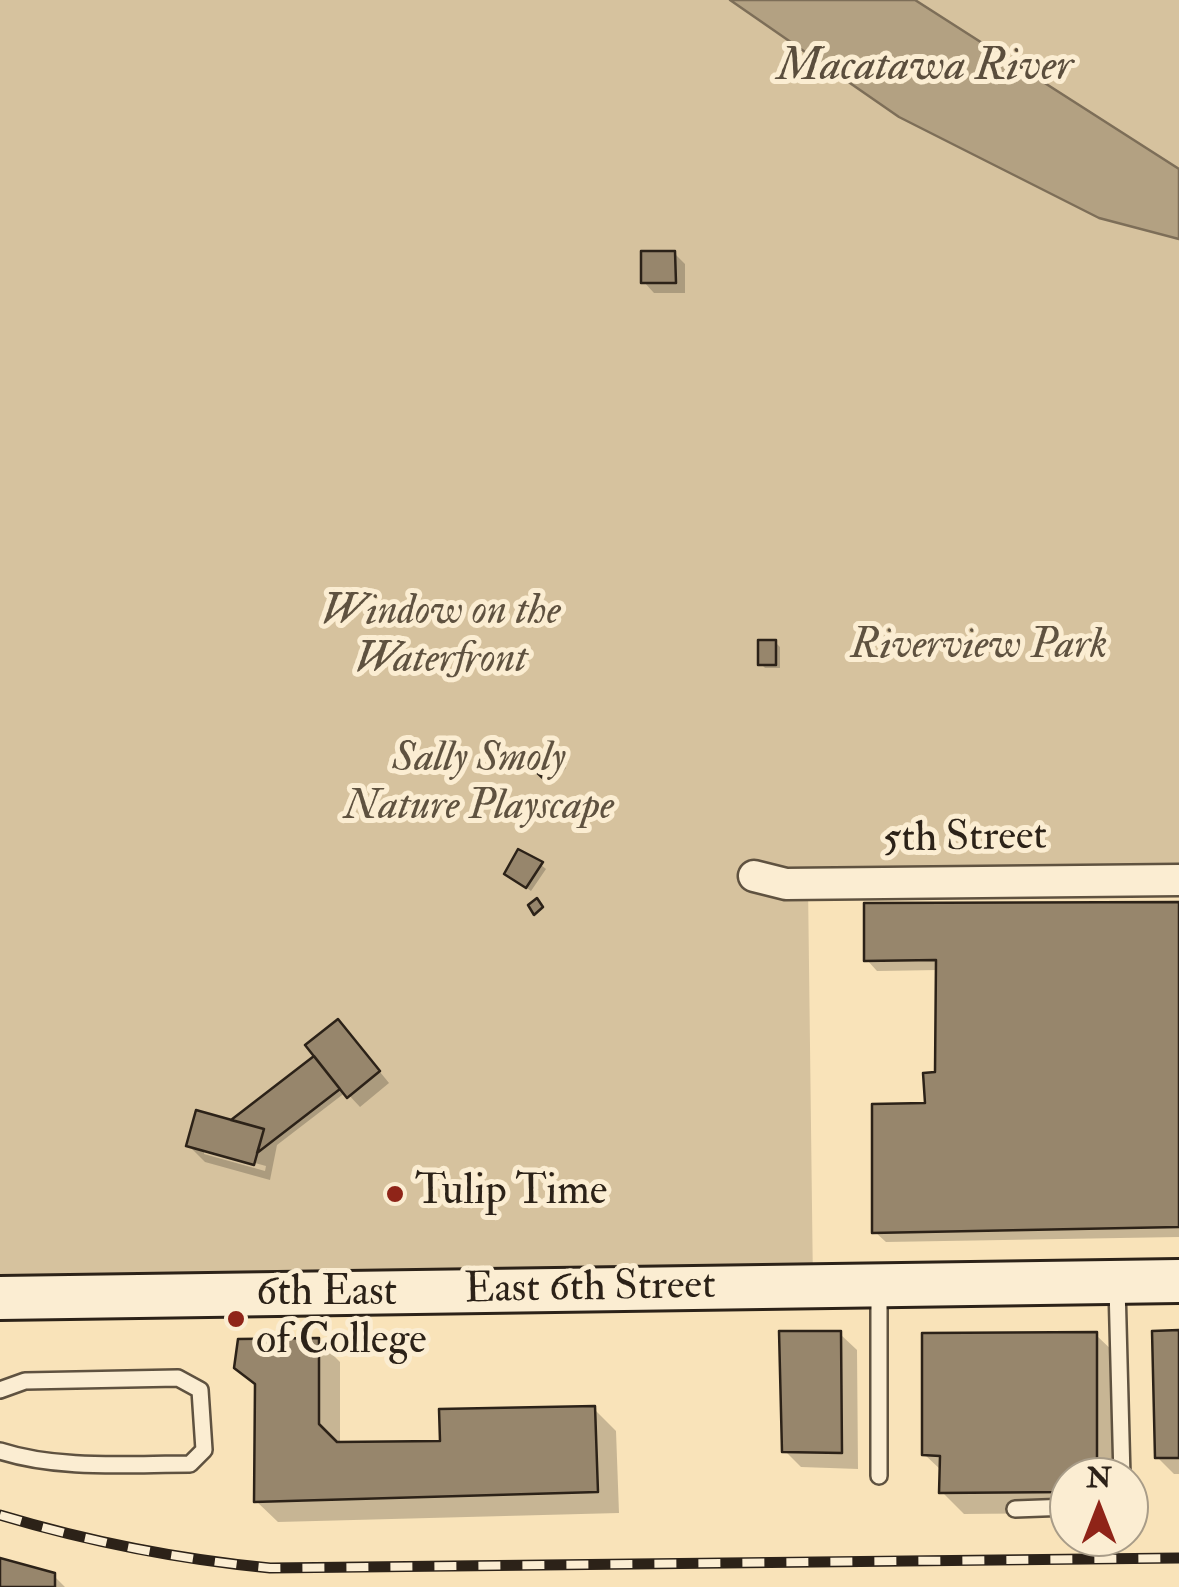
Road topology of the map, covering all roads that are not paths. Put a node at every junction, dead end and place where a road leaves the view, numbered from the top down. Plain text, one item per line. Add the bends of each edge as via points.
1 (754, 876) dead end
2 (1179, 880) edge
3 (1116, 1282) junction
4 (1179, 1282) edge
5 (880, 1286) junction
6 (0, 1298) edge
7 (0, 1390) edge
8 (0, 1452) edge
9 (1121, 1457) edge
10 (878, 1476) dead end
11 (1049, 1508) edge
12 (1016, 1509) dead end

1 - 2 street, 5th Street via 786,884
3 - 4 street, East 6th Street
3 - 5 street, East 6th Street
3 - 9 lane
5 - 6 street, East 6th Street
5 - 10 lane
7 - 8 lane via 25,1381 178,1378 200,1390 204,1450 190,1464 28,1460
11 - 12 lane

